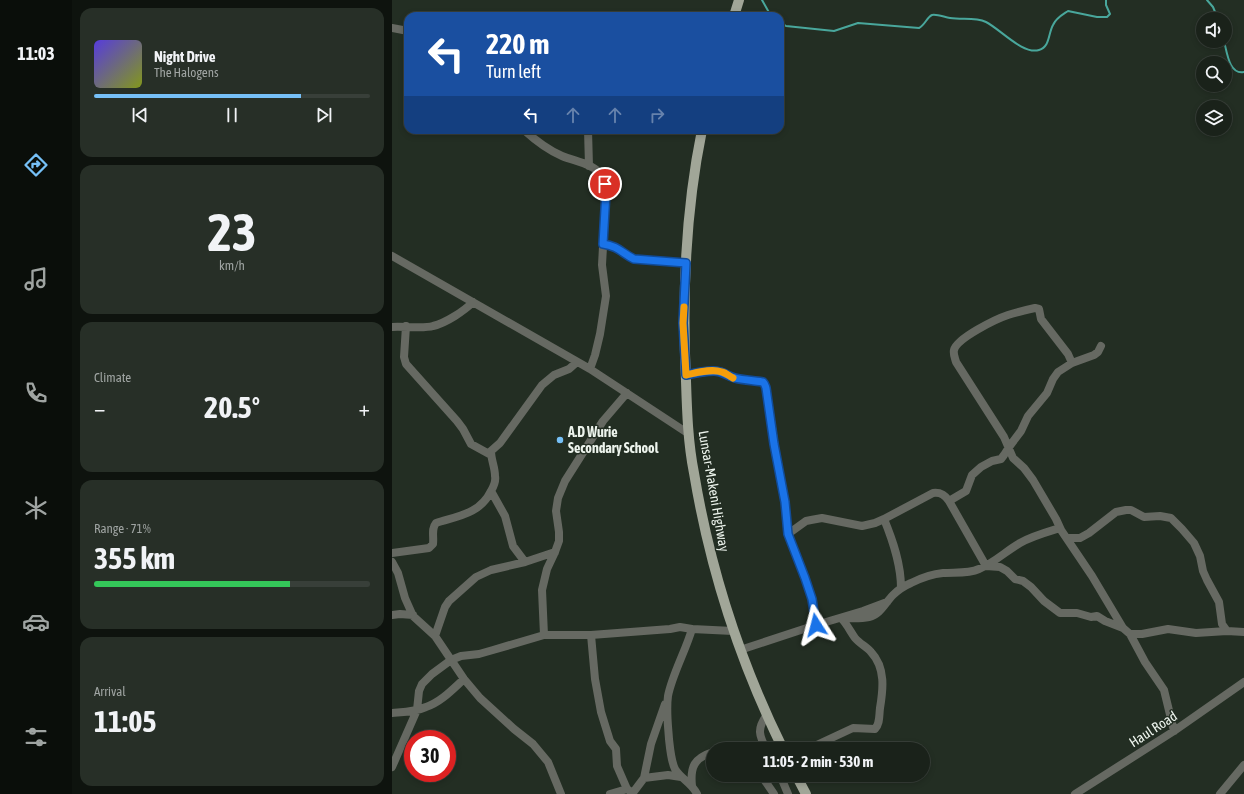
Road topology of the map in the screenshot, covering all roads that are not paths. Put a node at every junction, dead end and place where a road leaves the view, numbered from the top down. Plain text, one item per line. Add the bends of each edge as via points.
1 (739, 0) edge
2 (735, 12) edge
3 (392, 28) edge
4 (404, 30) edge
5 (529, 134) edge
6 (588, 134) edge
7 (701, 134) edge
8 (589, 166) junction
9 (603, 244) junction
10 (392, 256) edge
11 (686, 263) junction
12 (473, 302) junction
13 (406, 326) junction
14 (392, 327) edge
15 (1101, 346) dead end
16 (577, 362) junction
17 (1072, 363) junction
18 (590, 369) junction
19 (686, 375) junction
20 (627, 393) junction
21 (689, 434) junction
22 (1009, 447) junction
23 (491, 455) junction
24 (491, 491) junction
25 (949, 501) junction
26 (884, 519) junction
27 (1060, 528) junction
28 (788, 534) junction
29 (1067, 538) junction
30 (555, 552) junction
31 (392, 553) edge
32 (392, 562) edge
33 (525, 562) junction
34 (986, 566) junction
35 (901, 588) junction
36 (392, 615) edge
37 (412, 615) junction
38 (841, 618) junction
39 (816, 625) junction
40 (1123, 628) junction
41 (692, 629) junction
42 (733, 631) junction
43 (1227, 631) junction
44 (1244, 632) edge
45 (1130, 634) junction
46 (544, 635) junction
47 (590, 635) junction
48 (435, 636) junction
49 (740, 650) junction
50 (451, 660) junction
51 (464, 679) junction
52 (1244, 682) edge
53 (668, 695) junction
54 (417, 710) junction
55 (392, 713) edge
56 (766, 716) junction
57 (1174, 732) junction
58 (762, 742) edge
59 (779, 742) edge
60 (823, 742) edge
61 (706, 755) edge
62 (1244, 765) edge
63 (392, 767) edge
64 (681, 777) junction
65 (644, 778) junction
66 (766, 782) edge
67 (783, 782) edge
68 (800, 782) edge
69 (692, 786) junction
70 (631, 792) edge
71 (561, 794) edge
72 (610, 794) edge
73 (697, 794) edge
74 (774, 794) edge
75 (788, 794) edge
76 (806, 794) edge
77 (1075, 794) edge
78 (1220, 794) edge

1 - 2 main road
3 - 4 street
5 - 8 street via 560,155
6 - 8 street
7 - 11 main road, Lunsar-Makeni Highway via 695,166
8 - 9 street via 599,172 605,184
9 - 11 street via 614,246 634,259
9 - 18 street via 602,265 606,296 600,334
10 - 12 street
11 - 19 main road, Lunsar-Makeni Highway via 683,323
12 - 13 street via 432,327
12 - 16 street
13 - 14 street
13 - 23 street via 406,364 464,429 471,444
15 - 17 street via 1094,355
16 - 18 street
16 - 23 street via 542,384 500,443 491,451
17 - 22 street via 1058,372 1047,393 1028,416
17 - 22 street via 1041,319 1039,309 1035,308 1007,315 980,328 957,344 954,350 956,362
18 - 20 street
19 - 21 main road, Lunsar-Makeni Highway
19 - 28 street via 718,371 736,379 761,381 764,384 785,502
20 - 21 street
20 - 30 street via 604,421 560,490 556,511 559,541
21 - 42 main road, Lunsar-Makeni Highway via 703,522
22 - 25 street via 1001,459 992,461 972,475 966,491
22 - 27 street via 1013,458 1033,480
23 - 24 street via 496,476
24 - 31 street via 480,506 469,514 436,523 433,531 434,544 429,548
24 - 33 street via 505,516 513,546
25 - 26 street via 946,496 933,493
25 - 34 street
26 - 28 street via 862,526 822,518 806,521
26 - 35 street via 897,559
27 - 29 street
27 - 34 street via 1021,542
28 - 39 street via 812,599
29 - 40 street
29 - 43 street via 1080,538 1116,512 1126,510 1144,517 1171,518 1194,543 1203,571 1219,602 1222,624
30 - 33 street
30 - 46 street via 547,569 542,590
32 - 37 street
33 - 48 street via 491,570 462,588 445,607
34 - 35 street via 973,571 941,573
34 - 40 street via 1000,567 1008,571 1015,579 1032,587 1044,601 1060,613 1097,616
35 - 38 street via 876,614 870,617
36 - 37 street
37 - 48 street
38 - 39 street
38 - 60 street via 855,637 877,659 881,669 883,693 878,727 873,730 853,728
39 - 49 street
40 - 45 street
41 - 42 street
41 - 47 street via 680,627
41 - 53 street
42 - 49 main road, Lunsar-Makeni Highway
43 - 44 street
43 - 45 street via 1196,633 1168,629
45 - 57 street via 1164,690
46 - 47 street
46 - 50 street
47 - 70 street via 601,712 610,741 616,750 617,766
48 - 50 street
49 - 56 main road, Lunsar-Makeni Highway
50 - 51 street
50 - 54 street via 422,684
51 - 54 street via 438,702
51 - 71 street via 484,703 533,744 548,762
52 - 57 street, Haul Road
53 - 64 street via 670,742 674,767
53 - 65 street via 651,744
54 - 55 street
54 - 63 street
56 - 58 street via 760,730
56 - 59 main road, Lunsar-Makeni Highway
57 - 77 street, Haul Road
61 - 69 street via 694,764
62 - 78 street
64 - 65 street via 668,775
64 - 69 street
65 - 70 street
66 - 74 street
67 - 75 street
68 - 76 main road
69 - 73 street
70 - 72 street

